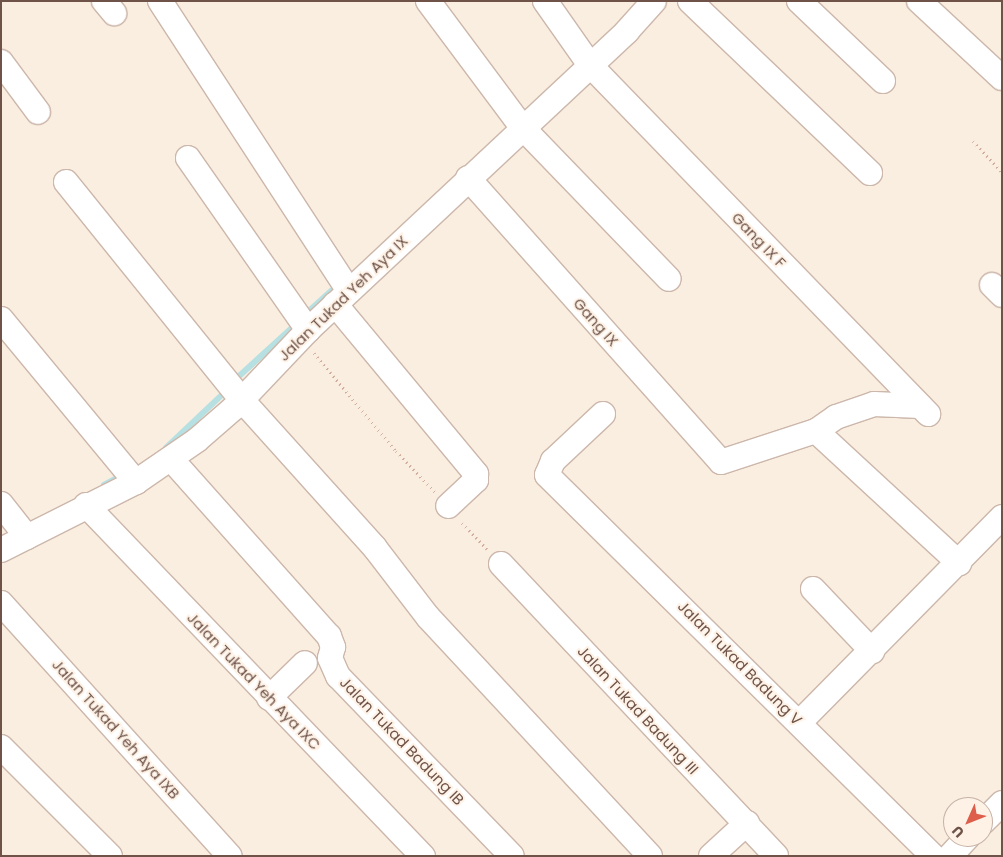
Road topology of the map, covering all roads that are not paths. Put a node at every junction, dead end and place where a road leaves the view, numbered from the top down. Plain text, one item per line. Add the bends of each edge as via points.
1 (160, 1) edge
2 (428, 1) edge
3 (545, 1) edge
4 (654, 1) edge
5 (690, 1) edge
6 (799, 1) edge
7 (919, 1) edge
8 (1, 62) edge
9 (590, 66) junction
10 (1002, 78) edge
11 (883, 81) dead end
12 (38, 112) dead end
13 (522, 127) junction
14 (188, 158) dead end
15 (870, 173) dead end
16 (468, 178) junction
17 (66, 182) dead end
18 (669, 279) dead end
19 (342, 298) junction
20 (1, 319) edge
21 (304, 334) junction
22 (241, 400) junction
23 (603, 414) dead end
24 (816, 431) junction
25 (172, 460) junction
26 (136, 482) junction
27 (1, 504) edge
28 (86, 505) junction
29 (448, 506) road end
30 (1002, 517) edge
31 (27, 536) junction
32 (1, 550) edge
33 (959, 563) junction
34 (500, 564) road end
35 (813, 589) dead end
36 (1, 603) edge
37 (872, 651) junction
38 (305, 663) dead end
39 (269, 698) junction
40 (800, 722) junction
41 (1, 747) edge
42 (1002, 803) edge
43 (993, 812) edge
44 (747, 823) junction
45 (110, 856) edge
46 (230, 856) edge
47 (422, 856) edge
48 (512, 856) edge
49 (650, 856) edge
50 (711, 856) edge
51 (776, 856) edge
52 (933, 856) edge

1 - 19 street via 216,84
2 - 13 street
3 - 9 street, Gang IX F
4 - 9 street, Jalan Tukad Yeh Aya IX
5 - 15 street
6 - 11 street
7 - 10 street
8 - 12 street
9 - 13 street, Jalan Tukad Yeh Aya IX
9 - 24 street, Gang IX F via 924,410 874,404 836,417
13 - 16 street, Jalan Tukad Yeh Aya IX
13 - 18 street
14 - 21 street
16 - 19 street, Jalan Tukad Yeh Aya IX
16 - 24 street, Gang IX via 721,462
17 - 22 street
19 - 21 street, Jalan Tukad Yeh Aya IX
19 - 29 street via 476,474 476,480
20 - 26 street
21 - 22 street, Jalan Tukad Yeh Aya IX
22 - 25 street, Jalan Tukad Yeh Aya IX
22 - 49 street via 375,548 434,624
23 - 40 street, Jalan Tukad Badung V via 547,471 555,483
24 - 33 street
25 - 26 street, Jalan Tukad Yeh Aya IX
25 - 48 street, Jalan Tukad Badung IB via 329,636 333,647 330,658 338,676
26 - 28 street, Jalan Tukad Yeh Aya IX
27 - 31 street
28 - 31 street, Jalan Tukad Yeh Aya IX
28 - 39 street, Jalan Tukad Yeh Aya IXC
30 - 33 street
31 - 32 street, Jalan Tukad Yeh Aya IX
33 - 37 street
34 - 44 street, Jalan Tukad Badung III
35 - 37 street
36 - 46 street, Jalan Tukad Yeh Aya IXB
37 - 40 street
38 - 39 street
39 - 47 street, Jalan Tukad Yeh Aya IXC
40 - 52 street, Jalan Tukad Badung V
41 - 45 street
42 - 43 street
44 - 50 street
44 - 51 street, Jalan Tukad Badung III

